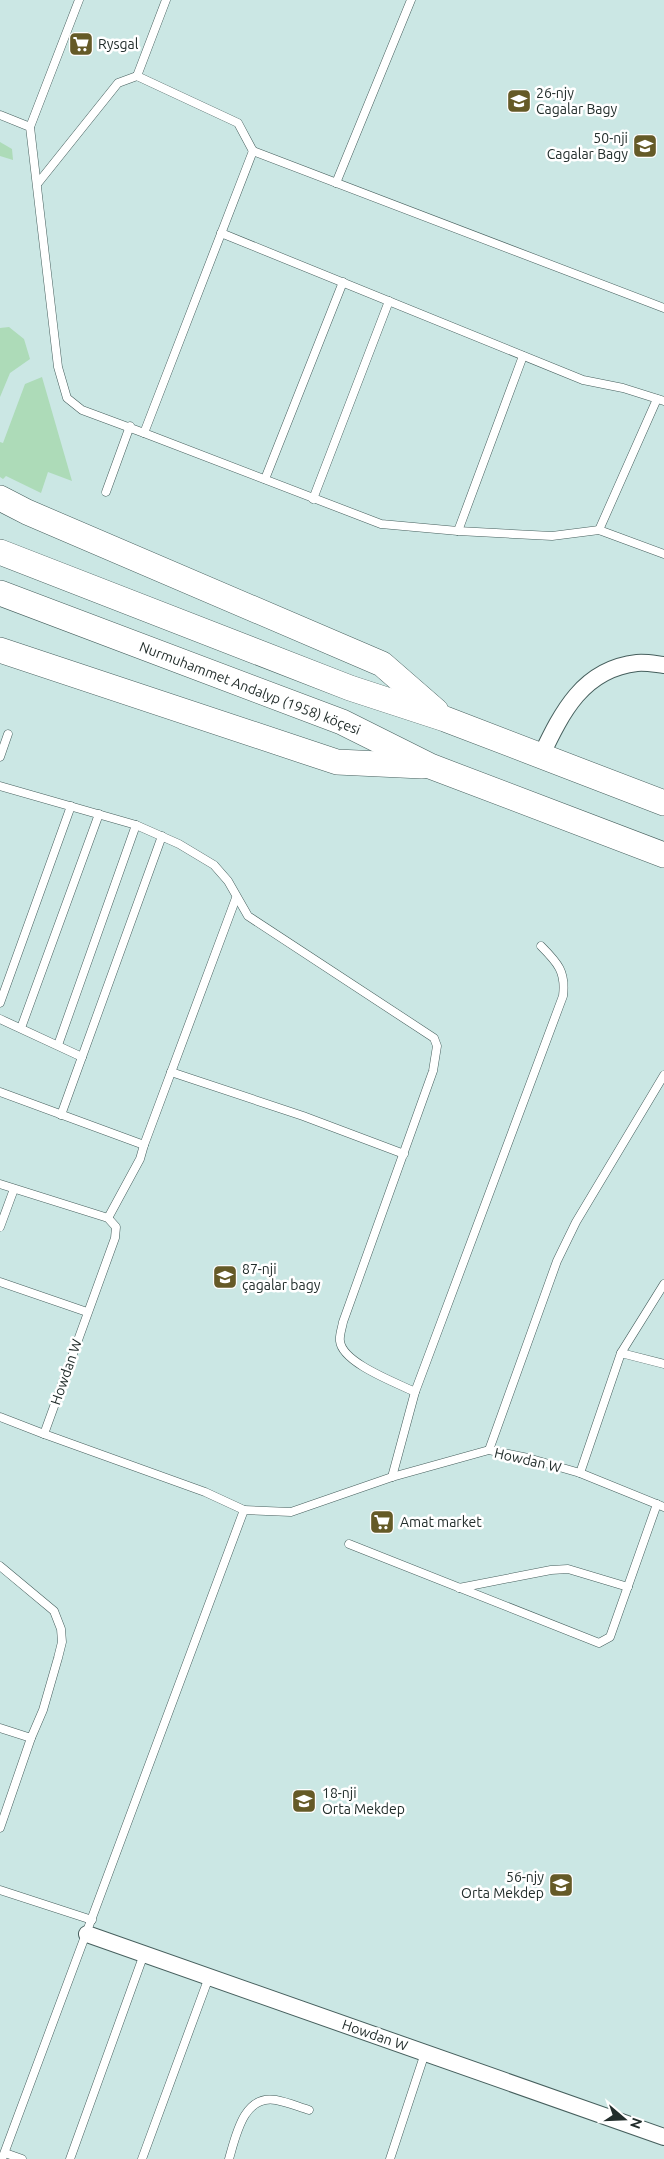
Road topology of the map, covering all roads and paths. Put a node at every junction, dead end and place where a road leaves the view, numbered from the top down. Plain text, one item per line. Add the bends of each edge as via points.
1 (79, 0) edge
2 (166, 0) edge
3 (412, 0) edge
4 (137, 76) junction
5 (0, 115) edge
6 (30, 127) junction
7 (253, 151) junction
8 (38, 183) junction
9 (336, 183) junction
10 (221, 233) junction
11 (343, 282) junction
12 (389, 301) junction
13 (664, 308) edge
14 (522, 356) junction
15 (661, 400) edge
16 (130, 426) junction
17 (144, 432) junction
18 (265, 479) junction
19 (106, 492) dead end
20 (0, 498) edge
21 (313, 499) junction
22 (599, 530) junction
23 (458, 531) junction
24 (0, 552) edge
25 (664, 554) edge
26 (0, 593) edge
27 (0, 650) edge
28 (664, 665) edge
29 (445, 719) junction
30 (8, 734) dead end
31 (0, 756) edge
32 (541, 756) junction
33 (430, 766) junction
34 (0, 786) edge
35 (664, 803) edge
36 (71, 806) junction
37 (99, 814) junction
38 (136, 825) junction
39 (162, 836) junction
40 (664, 855) edge
41 (236, 898) junction
42 (542, 946) dead end
43 (0, 1004) edge
44 (0, 1019) edge
45 (21, 1028) junction
46 (58, 1045) junction
47 (82, 1057) junction
48 (172, 1072) junction
49 (664, 1075) edge
50 (0, 1092) edge
51 (61, 1115) junction
52 (144, 1145) junction
53 (404, 1154) junction
54 (0, 1184) edge
55 (14, 1189) junction
56 (108, 1218) junction
57 (0, 1227) edge
58 (0, 1282) edge
59 (664, 1284) edge
60 (87, 1312) junction
61 (621, 1353) junction
62 (664, 1364) edge
63 (415, 1392) junction
64 (0, 1417) edge
65 (44, 1434) junction
66 (489, 1450) junction
67 (580, 1473) junction
68 (392, 1477) junction
69 (661, 1505) edge
70 (244, 1510) junction
71 (349, 1544) dead end
72 (0, 1566) edge
73 (628, 1587) junction
74 (459, 1588) junction
75 (0, 1728) edge
76 (31, 1738) junction
77 (0, 1828) edge
78 (0, 1890) edge
79 (89, 1927) junction
80 (144, 1954) junction
81 (209, 1977) junction
82 (425, 2053) junction
83 (310, 2110) dead end
84 (664, 2137) edge
85 (4, 2156) edge
86 (22, 2159) edge
87 (70, 2159) edge
88 (142, 2159) edge
89 (229, 2159) edge
90 (390, 2159) edge

1 - 6 lane
2 - 4 lane
3 - 9 lane
4 - 7 lane via 238,123
4 - 8 lane via 118,83
5 - 6 lane
6 - 8 lane
7 - 9 lane
7 - 10 lane
8 - 16 lane via 58,367 67,398 82,410
9 - 13 lane
10 - 11 lane
10 - 17 lane
11 - 12 lane
11 - 18 lane
12 - 14 lane
12 - 21 lane
14 - 15 lane via 583,380
14 - 23 lane
15 - 22 lane
16 - 17 lane
16 - 19 lane
17 - 18 lane
18 - 21 lane
20 - 29 main road via 382,664
21 - 23 lane via 381,524
22 - 23 lane via 552,536
22 - 25 lane
24 - 29 main road via 350,688
26 - 33 main road, Nurmuhammet Andalyp (1958) köçesi via 342,722
27 - 33 main road via 337,762
28 - 32 street via 638,663 611,668 582,688 557,723
29 - 32 main road
30 - 31 lane
32 - 35 main road
33 - 40 main road, Nurmuhammet Andalyp (1958) köçesi
34 - 36 lane
36 - 37 lane
36 - 43 lane
37 - 38 lane
37 - 45 lane
38 - 39 lane
38 - 46 lane
39 - 41 lane via 214,865 228,881
39 - 47 lane
41 - 48 lane
41 - 53 lane via 248,916 262,926 434,1038 437,1046 433,1071
42 - 63 lane via 561,968 563,996
44 - 45 lane
45 - 46 lane
46 - 47 lane
47 - 51 lane
48 - 52 lane
48 - 53 lane
49 - 66 lane via 576,1222 557,1261
50 - 51 lane
51 - 52 lane
52 - 56 lane via 140,1159
53 - 63 lane via 343,1322 340,1341 344,1354 361,1366
54 - 55 lane
55 - 56 lane
55 - 57 lane
56 - 60 lane, Howdan W via 116,1227 115,1238
58 - 60 lane
59 - 61 lane
60 - 65 lane, Howdan W
61 - 62 lane
61 - 67 lane
63 - 68 lane
64 - 65 lane
65 - 70 lane, Howdan W via 206,1492
66 - 67 lane, Howdan W
66 - 68 lane, Howdan W
67 - 69 lane, Howdan W
68 - 70 lane, Howdan W via 291,1512
69 - 73 lane
70 - 79 lane
71 - 74 lane
72 - 76 lane via 54,1611 61,1629 58,1658
73 - 74 lane via 568,1569
73 - 74 lane via 610,1637 599,1642
75 - 76 lane
76 - 77 lane
78 - 79 lane
79 - 80 street, Howdan W
79 - 85 lane
80 - 81 street, Howdan W
80 - 87 lane
81 - 82 street, Howdan W
81 - 88 lane
82 - 84 street, Howdan W
82 - 90 lane
83 - 89 lane via 277,2100 255,2101 236,2133
85 - 86 lane

